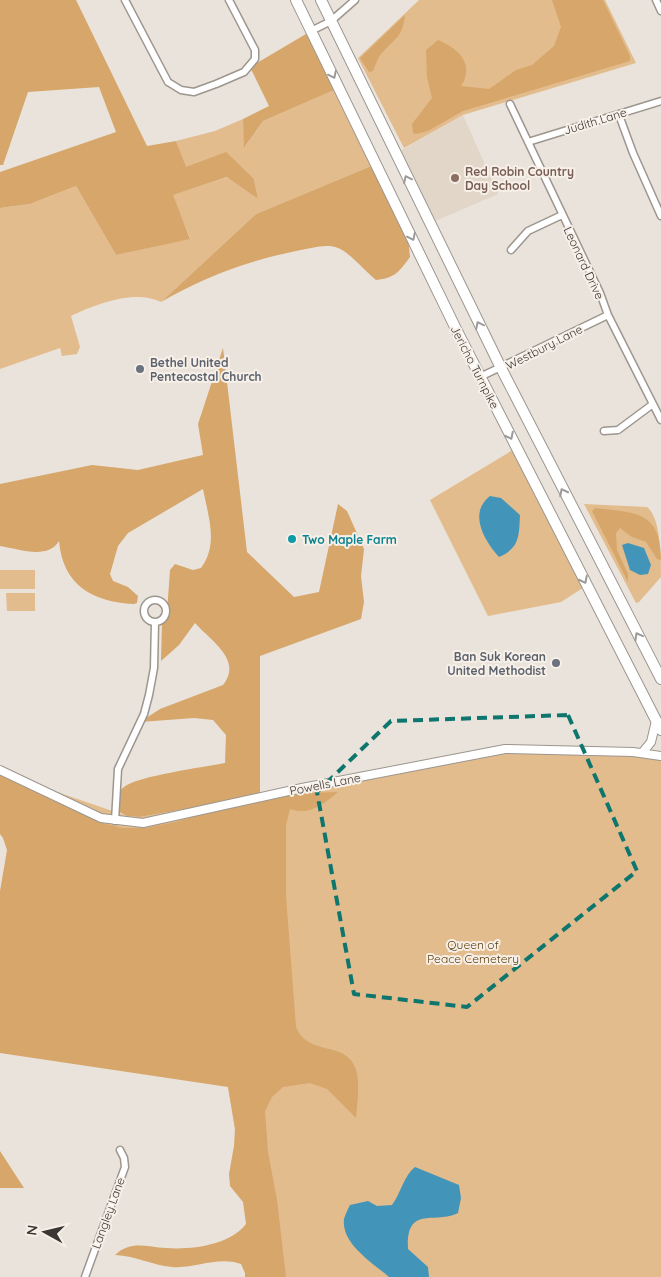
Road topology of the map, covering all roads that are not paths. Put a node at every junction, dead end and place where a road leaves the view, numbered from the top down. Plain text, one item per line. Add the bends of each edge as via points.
1 (125, 0) edge
2 (229, 0) edge
3 (296, 0) edge
4 (321, 0) edge
5 (355, 0) edge
6 (656, 0) edge
7 (661, 11) edge
8 (331, 21) junction
9 (311, 31) junction
10 (661, 101) edge
11 (510, 104) dead end
12 (619, 114) junction
13 (528, 142) junction
14 (562, 215) junction
15 (661, 216) edge
16 (511, 250) dead end
17 (608, 315) junction
18 (500, 368) junction
19 (480, 377) junction
20 (653, 404) junction
21 (661, 420) edge
22 (604, 431) dead end
23 (154, 622) dead end
24 (661, 679) edge
25 (656, 721) junction
26 (661, 730) edge
27 (642, 753) junction
28 (661, 756) edge
29 (0, 770) edge
30 (115, 821) junction
31 (120, 1150) dead end
32 (85, 1277) edge

1 - 2 street via 168,82 194,92 244,72 255,59 255,50
3 - 9 main road, Jericho Turnpike
4 - 8 main road, Jericho Turnpike
5 - 8 street
6 - 7 street
8 - 9 street
18 -> 8 main road, Jericho Turnpike
9 -> 19 main road, Jericho Turnpike
10 - 12 street, Judith Lane
11 - 13 street, Leonard Drive
12 - 13 street, Judith Lane
12 - 15 street
13 - 14 street, Leonard Drive
14 - 16 street via 528,231
14 - 17 street, Leonard Drive
17 - 18 street, Westbury Lane
17 - 20 street, Leonard Drive
18 - 19 street, Westbury Lane
24 -> 18 main road, Jericho Turnpike
19 -> 25 main road, Jericho Turnpike
20 - 21 street, Leonard Drive
20 - 22 street via 618,430
23 - 30 street via 154,668 150,695 118,770
25 - 26 main road, Jericho Turnpike
25 - 27 street via 651,742
27 - 28 street, Powells Lane
27 - 30 street, Powells Lane via 505,749 143,823
29 - 30 street, Powells Lane via 90,814
31 - 32 street, Langley Lane via 124,1167

